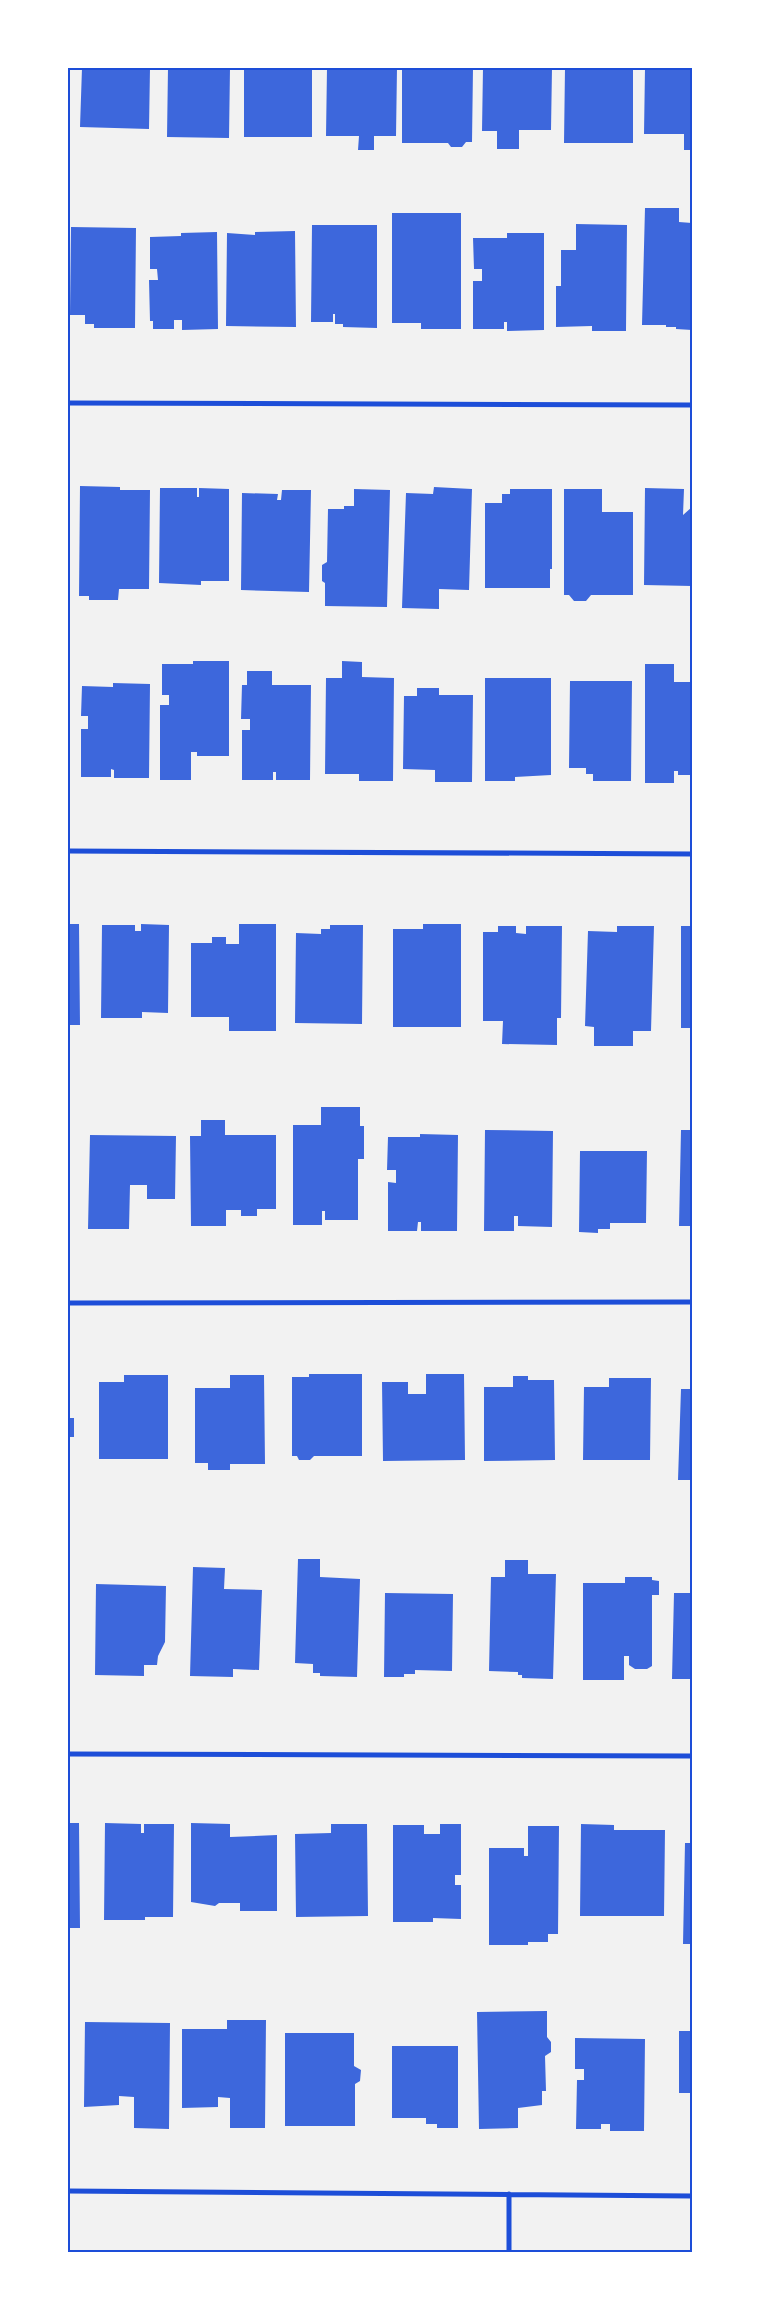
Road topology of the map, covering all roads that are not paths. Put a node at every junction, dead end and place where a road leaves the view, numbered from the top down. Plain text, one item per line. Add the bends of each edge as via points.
1 (68, 403) edge
2 (692, 406) edge
3 (68, 851) edge
4 (692, 854) edge
5 (692, 1302) edge
6 (68, 1303) edge
7 (68, 1754) edge
8 (692, 1756) edge
9 (68, 2191) edge
10 (510, 2194) junction
11 (692, 2196) edge
12 (509, 2252) edge

1 - 2 street
3 - 4 street
5 - 6 street
7 - 8 street
9 - 10 street
10 - 11 street
10 - 12 street

